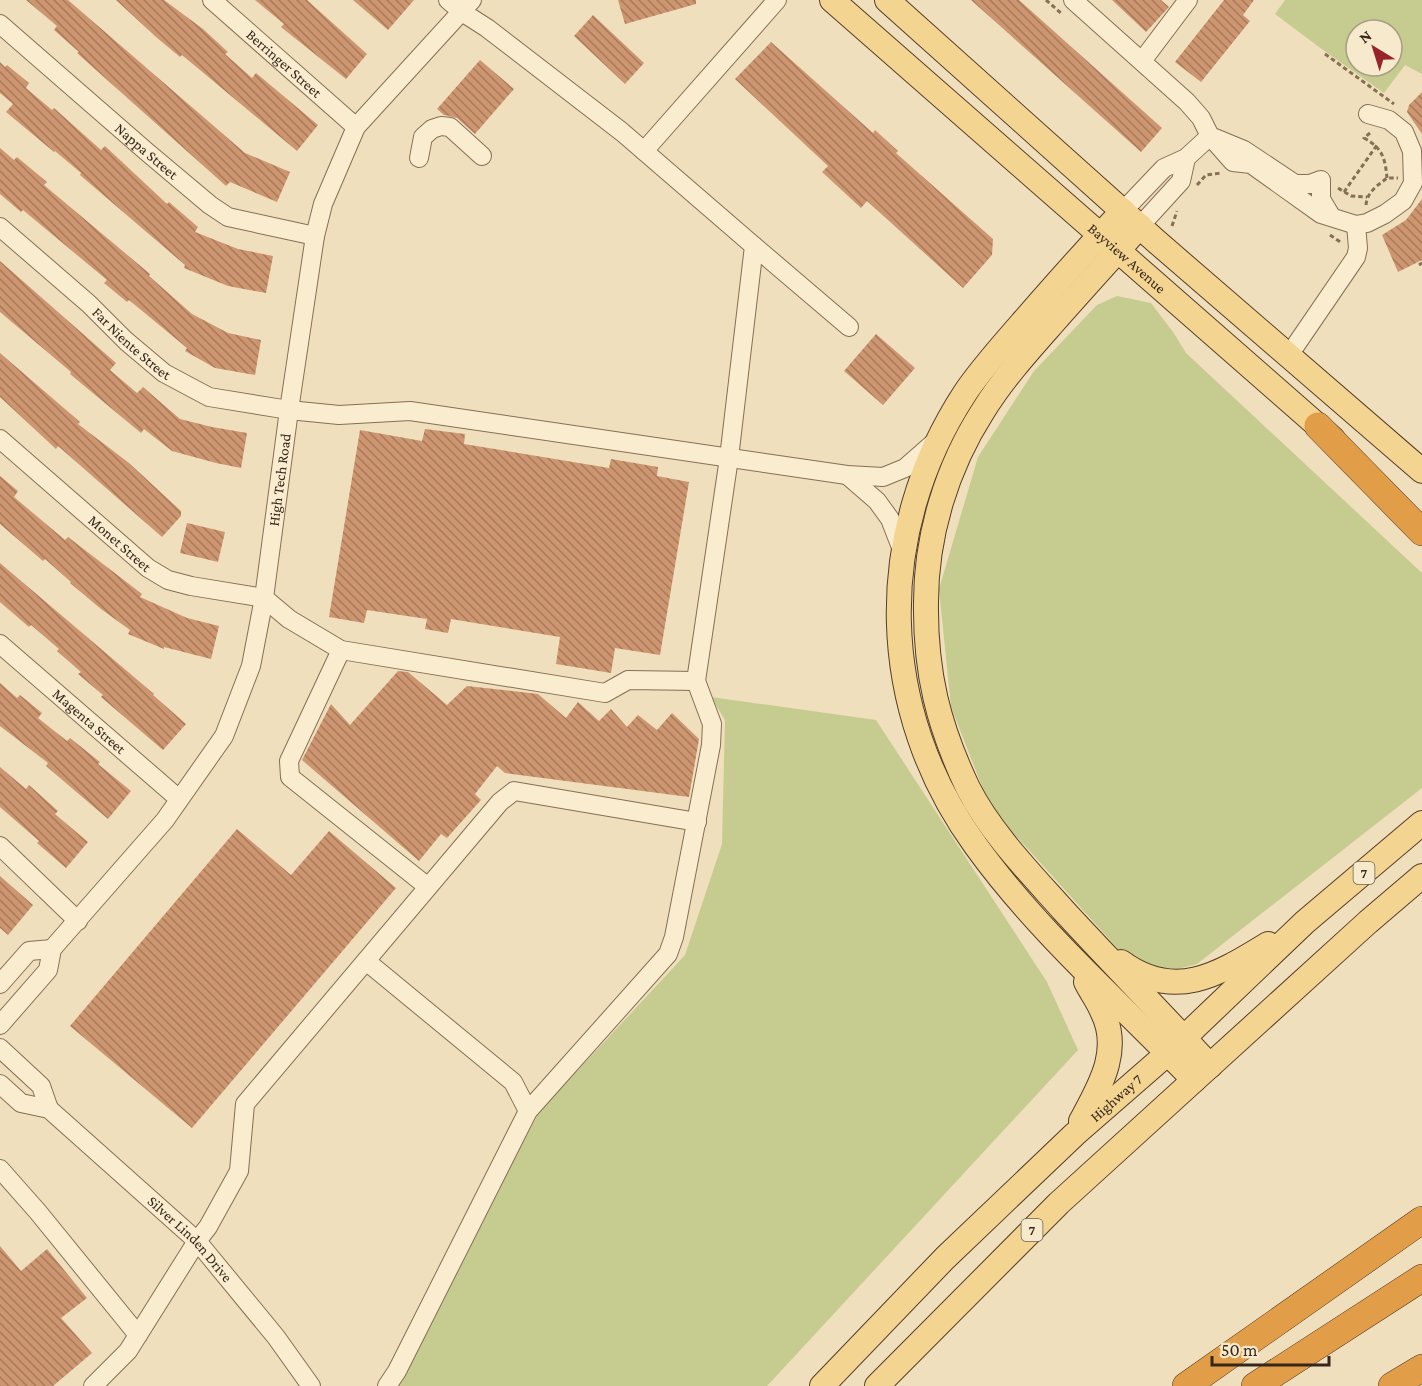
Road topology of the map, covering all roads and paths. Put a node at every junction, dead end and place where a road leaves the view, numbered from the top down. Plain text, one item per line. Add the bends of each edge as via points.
1 (212, 0) edge
2 (448, 0) edge
3 (777, 0) edge
4 (832, 0) edge
5 (886, 0) edge
6 (1073, 0) edge
7 (1188, 0) edge
8 (467, 6) edge
9 (0, 24) edge
10 (1325, 54) dead end
11 (1142, 61) junction
12 (1399, 108) dead end
13 (1371, 122) joint
14 (356, 127) junction
15 (1210, 136) junction
16 (1377, 145) junction
17 (644, 151) junction
18 (482, 156) dead end
19 (418, 158) dead end
20 (1388, 178) dead end
21 (1326, 182) junction
22 (1344, 192) junction
23 (1367, 197) dead end
24 (1331, 216) junction
25 (1132, 218) junction
26 (1356, 225) junction
27 (0, 227) edge
28 (315, 236) junction
29 (1109, 243) junction
30 (754, 246) junction
31 (849, 327) dead end
32 (1289, 355) junction
33 (289, 410) junction
34 (1318, 426) junction
35 (942, 435) junction
36 (0, 439) edge
37 (729, 458) junction
38 (1422, 471) edge
39 (847, 475) junction
40 (1422, 513) edge
41 (1422, 532) edge
42 (902, 550) junction
43 (264, 598) junction
44 (0, 644) edge
45 (341, 650) junction
46 (696, 681) junction
47 (179, 800) junction
48 (697, 822) junction
49 (1422, 823) edge
50 (0, 846) edge
51 (1422, 876) edge
52 (429, 887) junction
53 (78, 921) junction
54 (1305, 922) junction
55 (1088, 937) junction
56 (52, 949) junction
57 (1069, 953) junction
58 (366, 961) junction
59 (0, 984) edge
60 (0, 1025) edge
61 (1176, 1045) junction
62 (0, 1048) edge
63 (1202, 1073) junction
64 (0, 1084) edge
65 (49, 1109) junction
66 (528, 1111) junction
67 (1075, 1134) junction
68 (0, 1169) edge
69 (1422, 1220) edge
70 (197, 1241) junction
71 (1422, 1278) edge
72 (138, 1335) junction
73 (1422, 1368) edge
74 (93, 1386) edge
75 (311, 1386) edge
76 (387, 1386) edge
77 (822, 1386) edge
78 (877, 1386) edge
79 (1186, 1386) edge
80 (1255, 1386) edge
81 (1392, 1386) edge

1 - 14 street, Berringer Street
2 - 8 street
3 - 17 street
4 - 29 main road, Bayview Avenue
5 - 25 main road
6 - 11 street
7 - 11 street
8 - 14 street, High Tech Road
8 - 17 street via 487,28
9 - 28 street, Nappa Street via 210,205 228,217
10 - 12 path
11 - 15 street via 1187,102
13 - 16 path via 1364,138
13 - 26 street via 1389,120 1404,132 1412,150 1413,183 1403,201 1367,223
14 - 28 street, High Tech Road via 323,204
15 - 21 street via 1245,150 1295,184
15 - 24 street via 1233,162 1251,164 1321,214
15 - 25 street via 1186,158 1180,181
16 - 20 path
16 - 22 path
17 - 30 street
18 - 19 street via 450,127 441,126 423,137
21 - 22 path
21 - 24 street via 1321,199
22 - 23 path
24 - 26 street
25 - 29 main road
25 - 32 main road
26 - 32 street via 1356,257
27 - 33 street, Far Niente Street via 164,373 209,397
28 - 33 street, High Tech Road
29 - 34 main road, Bayview Avenue
29 - 35 main road via 1002,346 965,393
29 - 55 main road via 983,411 953,467 934,525 926,580 926,634 933,694 969,790 1004,842
30 - 31 street
30 - 37 street
32 - 38 main road
33 - 37 street, Far Niente Street via 339,415 410,411
33 - 43 street, High Tech Road
34 - 40 main road, Bayview Avenue
34 - 41 highway
35 - 39 street, Far Niente Street via 905,468 883,477
35 - 42 main road via 925,471
36 - 43 street, Monet Street via 148,568 168,580 190,586
37 - 39 street, Far Niente Street
37 - 46 street
39 - 42 street via 890,519
42 - 57 main road via 899,640 904,684 916,732 950,806 974,844 1005,885
43 - 45 street via 289,619
43 - 47 street, High Tech Road via 250,666 224,735
44 - 47 street, Magenta Street
45 - 46 street via 605,693 628,680
45 - 52 street via 289,761 290,777
46 - 48 street via 712,724
47 - 53 street, High Tech Road
48 - 52 street via 514,791 500,802
48 - 66 street via 668,954
49 - 54 main road, Highway 7 / 7
50 - 53 street
51 - 63 main road, 7
52 - 58 street
53 - 56 street, High Tech Road
54 - 55 main road via 1223,971 1194,981 1143,976
54 - 61 main road, Highway 7 / 7
55 - 61 main road
56 - 59 street via 29,951
56 - 60 street, High Tech Road via 48,970
57 - 61 main road
57 - 67 main road via 1103,1012 1111,1048 1103,1081
58 - 66 street via 513,1082
58 - 70 street via 245,1104 239,1171
61 - 63 main road
61 - 67 main road, Highway 7 / 7
62 - 65 street, Silver Linden Drive via 41,1086
63 - 78 main road, 7 via 1059,1203
64 - 65 street, Silver Linden Drive via 21,1103
65 - 70 street, Silver Linden Drive
66 - 76 street
67 - 77 main road, Highway 7 / 7 via 945,1258
68 - 72 street
69 - 79 highway
70 - 72 street
70 - 75 street, Silver Linden Drive
71 - 80 highway
72 - 74 street via 128,1351
73 - 81 highway

